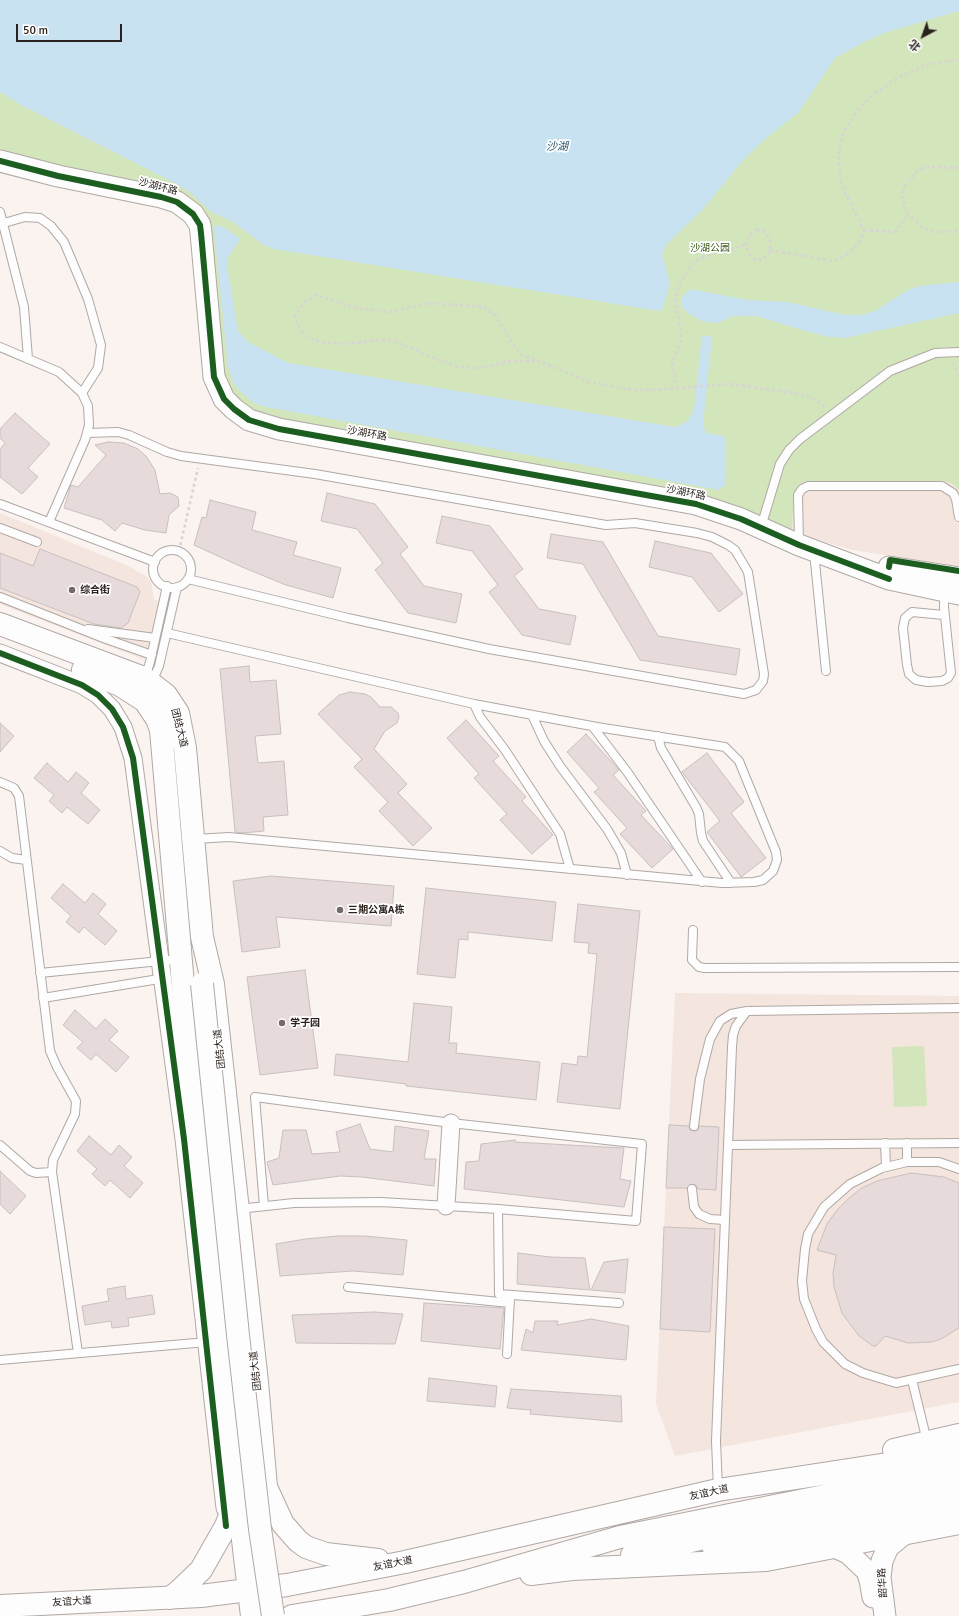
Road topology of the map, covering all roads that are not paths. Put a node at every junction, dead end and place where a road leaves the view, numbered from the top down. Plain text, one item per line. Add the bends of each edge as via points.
1 (0, 161) edge
2 (0, 212) edge
3 (4, 223) junction
4 (0, 347) edge
5 (959, 352) edge
6 (28, 359) junction
7 (82, 393) junction
8 (87, 432) junction
9 (0, 504) edge
10 (959, 517) edge
11 (49, 522) junction
12 (0, 528) edge
13 (760, 528) junction
14 (37, 542) dead end
15 (807, 548) junction
16 (155, 562) junction
17 (188, 579) junction
18 (167, 586) junction
19 (177, 586) junction
20 (950, 588) edge
21 (0, 597) edge
22 (941, 614) junction
23 (0, 624) edge
24 (82, 629) junction
25 (167, 633) junction
26 (0, 638) edge
27 (156, 638) junction
28 (0, 653) edge
29 (152, 655) junction
30 (826, 671) dead end
31 (148, 681) junction
32 (474, 704) junction
33 (532, 715) junction
34 (593, 727) junction
35 (658, 736) junction
36 (0, 782) edge
37 (193, 839) junction
38 (0, 851) edge
39 (26, 860) junction
40 (570, 869) junction
41 (627, 875) junction
42 (702, 882) junction
43 (731, 883) junction
44 (693, 930) dead end
45 (202, 937) junction
46 (959, 967) edge
47 (40, 973) junction
48 (179, 974) junction
49 (43, 998) junction
50 (959, 1008) edge
51 (747, 1011) junction
52 (451, 1123) junction
53 (694, 1126) dead end
54 (885, 1143) junction
55 (907, 1143) junction
56 (959, 1143) edge
57 (0, 1145) edge
58 (728, 1145) junction
59 (907, 1162) junction
60 (886, 1167) junction
61 (959, 1169) edge
62 (52, 1172) junction
63 (692, 1189) dead end
64 (264, 1206) junction
65 (446, 1206) junction
66 (498, 1208) junction
67 (238, 1209) junction
68 (725, 1220) junction
69 (348, 1287) dead end
70 (510, 1299) junction
71 (619, 1303) dead end
72 (207, 1342) junction
73 (78, 1353) junction
74 (507, 1354) dead end
75 (0, 1360) edge
76 (959, 1369) edge
77 (912, 1380) junction
78 (959, 1435) edge
79 (927, 1442) junction
80 (959, 1453) edge
81 (233, 1456) junction
82 (959, 1469) edge
83 (779, 1480) junction
84 (959, 1485) edge
85 (266, 1487) junction
86 (718, 1490) junction
87 (959, 1505) edge
88 (959, 1523) edge
89 (226, 1526) junction
90 (904, 1534) junction
91 (833, 1546) junction
92 (405, 1562) junction
93 (623, 1566) junction
94 (572, 1569) junction
95 (464, 1582) junction
96 (257, 1589) junction
97 (170, 1598) junction
98 (389, 1600) junction
99 (0, 1606) edge
100 (252, 1616) edge
101 (264, 1616) edge
102 (270, 1616) edge
103 (273, 1616) edge
104 (292, 1616) edge
105 (369, 1616) edge
106 (876, 1616) edge
107 (885, 1616) edge

1 - 13 street, 沙湖环路 via 161,197 177,202 193,214 200,225 214,377 224,399 249,420 279,429 696,504
2 - 3 lane
3 - 6 lane via 24,307
3 - 7 lane via 24,217 40,218 51,226 64,242 88,299 101,345 98,368
4 - 6 lane
5 - 13 lane via 935,354 899,367 871,384 800,439 784,457
6 - 7 lane via 59,372
7 - 8 lane via 88,406
8 - 11 lane
8 - 17 lane via 118,432 166,452 200,458 316,474 606,525 635,523 712,537 735,550 748,572 763,681 756,690 744,694 489,649
9 - 11 lane
10 - 15 lane via 953,493 942,486 808,486 798,495
11 - 16 lane
12 - 14 lane
13 - 15 street, 沙湖环路
15 - 20 street, 沙湖环路 via 889,579 889,567
15 - 30 lane
16 - 17 lane via 162,553 169,550 178,551 188,558 191,565
16 - 18 lane via 156,579
17 - 19 lane
18 - 19 lane
18 - 27 lane
19 - 25 lane
20 - 22 lane
21 - 24 lane
22 - 22 lane via 912,612 904,621 907,665 909,674 916,680 942,681 951,673
23 - 31 main road, 团结大道
24 - 27 lane
24 - 29 lane
25 - 31 lane via 159,666
25 - 32 lane
26 - 48 main road, 团结大道 via 120,685 145,701 157,719 163,746
27 - 29 lane
28 - 48 street via 90,690 106,702 123,728 133,758
29 - 31 lane
31 - 37 main road, 团结大道 via 166,695 178,714 185,748
32 - 33 lane
32 - 40 lane via 480,717 505,750 560,834
33 - 34 lane
33 - 41 lane via 560,766 607,829 621,853
34 - 35 lane
34 - 42 lane via 628,773
35 - 43 lane via 661,748 699,814 704,841
35 - 43 lane via 725,747 739,761 777,860 773,871 763,880
36 - 39 lane via 11,786 18,793
37 - 40 lane via 229,837
37 - 45 main road, 团结大道
38 - 39 lane via 12,858
39 - 47 lane
40 - 41 lane
41 - 42 lane
42 - 43 lane
44 - 46 lane via 692,960 705,968
45 - 48 main road
45 - 67 main road, 团结大道 via 213,984
47 - 48 lane
47 - 49 lane
48 - 49 lane
48 - 72 street via 184,1139
48 - 81 main road, 团结大道
48 - 101 main road via 193,1006 199,1029 250,1531
48 - 103 main road, bridge via 239,1343 260,1530
49 - 62 lane via 52,1057 76,1104 73,1120 53,1160
50 - 51 lane
51 - 53 lane via 725,1018 715,1028 700,1079
51 - 58 lane via 733,1035
52 - 64 lane via 255,1097
52 - 65 street
52 - 66 lane via 642,1144 636,1221
54 - 55 lane
54 - 58 lane
54 - 60 lane
55 - 56 lane
55 - 59 lane
57 - 62 lane via 30,1170 36,1173
58 - 68 lane
59 - 60 lane
59 - 61 lane via 940,1162
60 - 77 lane via 850,1184 818,1215 808,1234 805,1249 802,1281 804,1299 809,1316 823,1342 845,1364 896,1383
62 - 73 lane
63 - 68 lane via 694,1207 699,1214 710,1219
64 - 65 lane via 342,1202
64 - 67 lane
65 - 66 lane
66 - 70 lane via 499,1294
67 - 85 main road, 团结大道
68 - 86 lane via 716,1440
69 - 70 lane
70 - 71 lane
70 - 74 lane
72 - 73 lane
72 - 89 street
73 - 75 lane
76 - 77 lane
77 - 79 lane
78 - 79 main road, 友谊大道
79 - 83 main road, 友谊大道
80 - 83 main road, 友谊大道
81 - 89 main road via 233,1507
81 - 96 main road, 团结大道
82 - 95 main road via 620,1537
83 - 86 main road, 友谊大道
84 - 94 main road via 775,1522
85 - 92 main road via 283,1524 306,1547 332,1555
85 - 96 main road, 团结大道
86 - 92 main road, 友谊大道
87 - 93 main road
88 - 90 main road
89 - 97 main road via 201,1570
90 - 91 main road
90 - 107 street, 韶华路 via 888,1547 882,1561 880,1576
91 - 93 main road via 766,1560
91 - 106 street, 韶华路 via 848,1553 867,1571
92 - 96 main road, 友谊大道
93 - 94 main road
94 - 95 main road
95 - 98 main road
96 - 97 main road, 友谊大道
96 - 100 main road
96 - 102 main road
97 - 99 main road, 友谊大道
98 - 104 main road
98 - 105 main road

